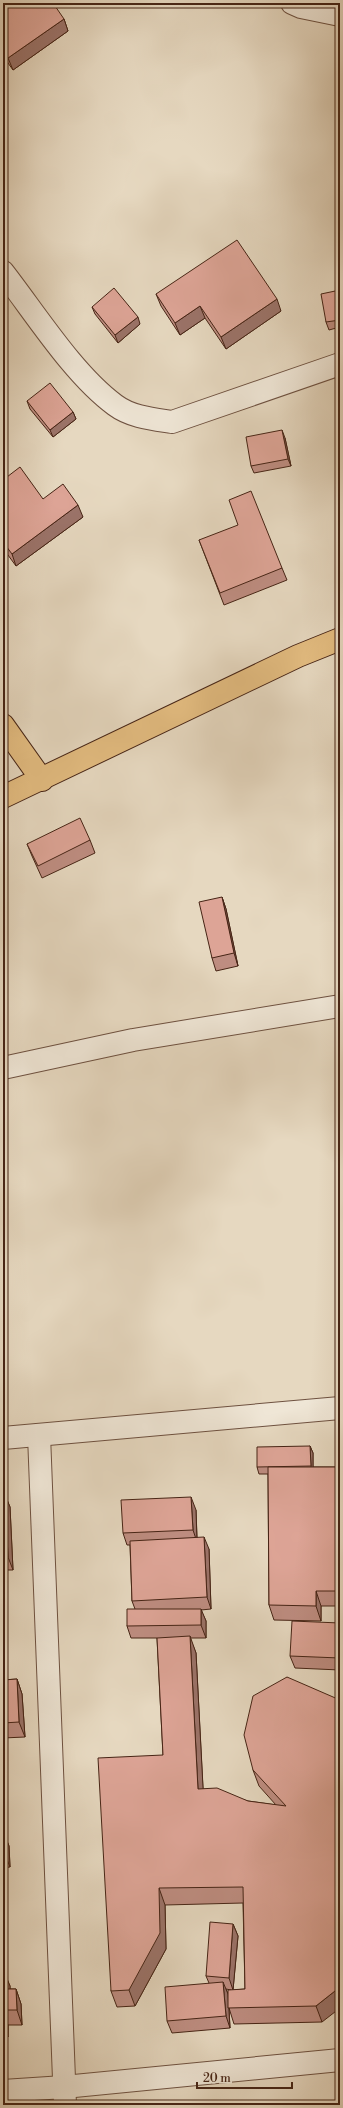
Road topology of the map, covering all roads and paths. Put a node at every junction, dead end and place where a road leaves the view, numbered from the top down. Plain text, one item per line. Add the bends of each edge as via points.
1 (292, 3) edge
2 (340, 15) edge
3 (3, 272) edge
4 (340, 364) edge
5 (340, 639) edge
6 (3, 725) edge
7 (42, 780) junction
8 (3, 798) edge
9 (340, 1006) edge
10 (3, 1068) edge
11 (340, 1408) edge
12 (39, 1435) junction
13 (3, 1438) edge
14 (340, 2060) edge
15 (3, 2091) edge
16 (64, 2096) edge

1 - 2 street
3 - 4 street via 78,370 115,405 144,419 172,422
5 - 7 main road via 298,656
6 - 7 main road
7 - 8 main road
9 - 10 street via 132,1040
11 - 12 street
12 - 13 street
12 - 16 street
14 - 16 street
15 - 16 street

